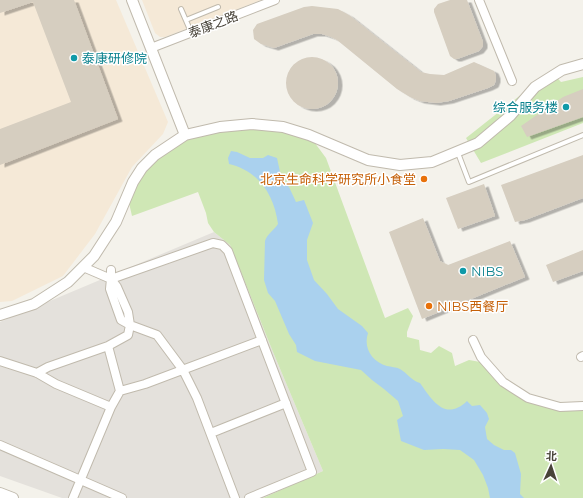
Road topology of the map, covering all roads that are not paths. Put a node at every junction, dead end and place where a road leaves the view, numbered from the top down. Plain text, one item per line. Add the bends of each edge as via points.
1 (132, 0) edge
2 (275, 0) edge
3 (479, 0) edge
4 (218, 7) dead end
5 (181, 9) dead end
6 (186, 20) junction
7 (191, 32) junction
8 (151, 48) junction
9 (583, 64) edge
10 (512, 81) dead end
11 (185, 135) junction
12 (583, 135) edge
13 (458, 152) junction
14 (83, 267) junction
15 (110, 270) dead end
16 (111, 279) junction
17 (0, 315) edge
18 (130, 325) junction
19 (262, 340) junction
20 (473, 340) dead end
21 (108, 346) junction
22 (0, 361) edge
23 (183, 370) junction
24 (36, 373) junction
25 (120, 391) junction
26 (286, 403) junction
27 (583, 406) edge
28 (110, 407) junction
29 (211, 433) junction
30 (0, 445) edge
31 (80, 480) junction
32 (0, 493) edge
33 (13, 498) edge
34 (73, 498) edge
35 (122, 498) edge
36 (235, 498) edge
37 (249, 498) edge

1 - 8 street
2 - 7 street, 泰康之路
3 - 10 street
4 - 6 lane
5 - 6 lane
6 - 7 lane
7 - 8 street, 泰康之路
8 - 11 street
9 - 13 street via 562,70 535,87 510,116 478,143
11 - 13 street via 220,127 252,124 283,127 368,160 400,165 432,162
11 - 14 street via 155,155 142,168 133,182 116,222 94,256
12 - 13 lane via 469,182
14 - 16 street
14 - 17 street via 68,282 34,304
15 - 16 street
16 - 18 street via 110,289 121,320
16 - 19 street via 213,243 222,245 228,251
18 - 21 street via 128,335
18 - 23 street via 157,335
19 - 23 street
19 - 26 street
20 - 27 street via 481,357 503,382 528,398 560,407
21 - 24 street
21 - 25 street
22 - 24 street
23 - 25 street
23 - 29 street
24 - 28 street
25 - 28 street
26 - 29 street
26 - 37 street via 312,472
28 - 31 street
29 - 36 street
30 - 31 street
31 - 34 street
31 - 35 street
32 - 33 street

